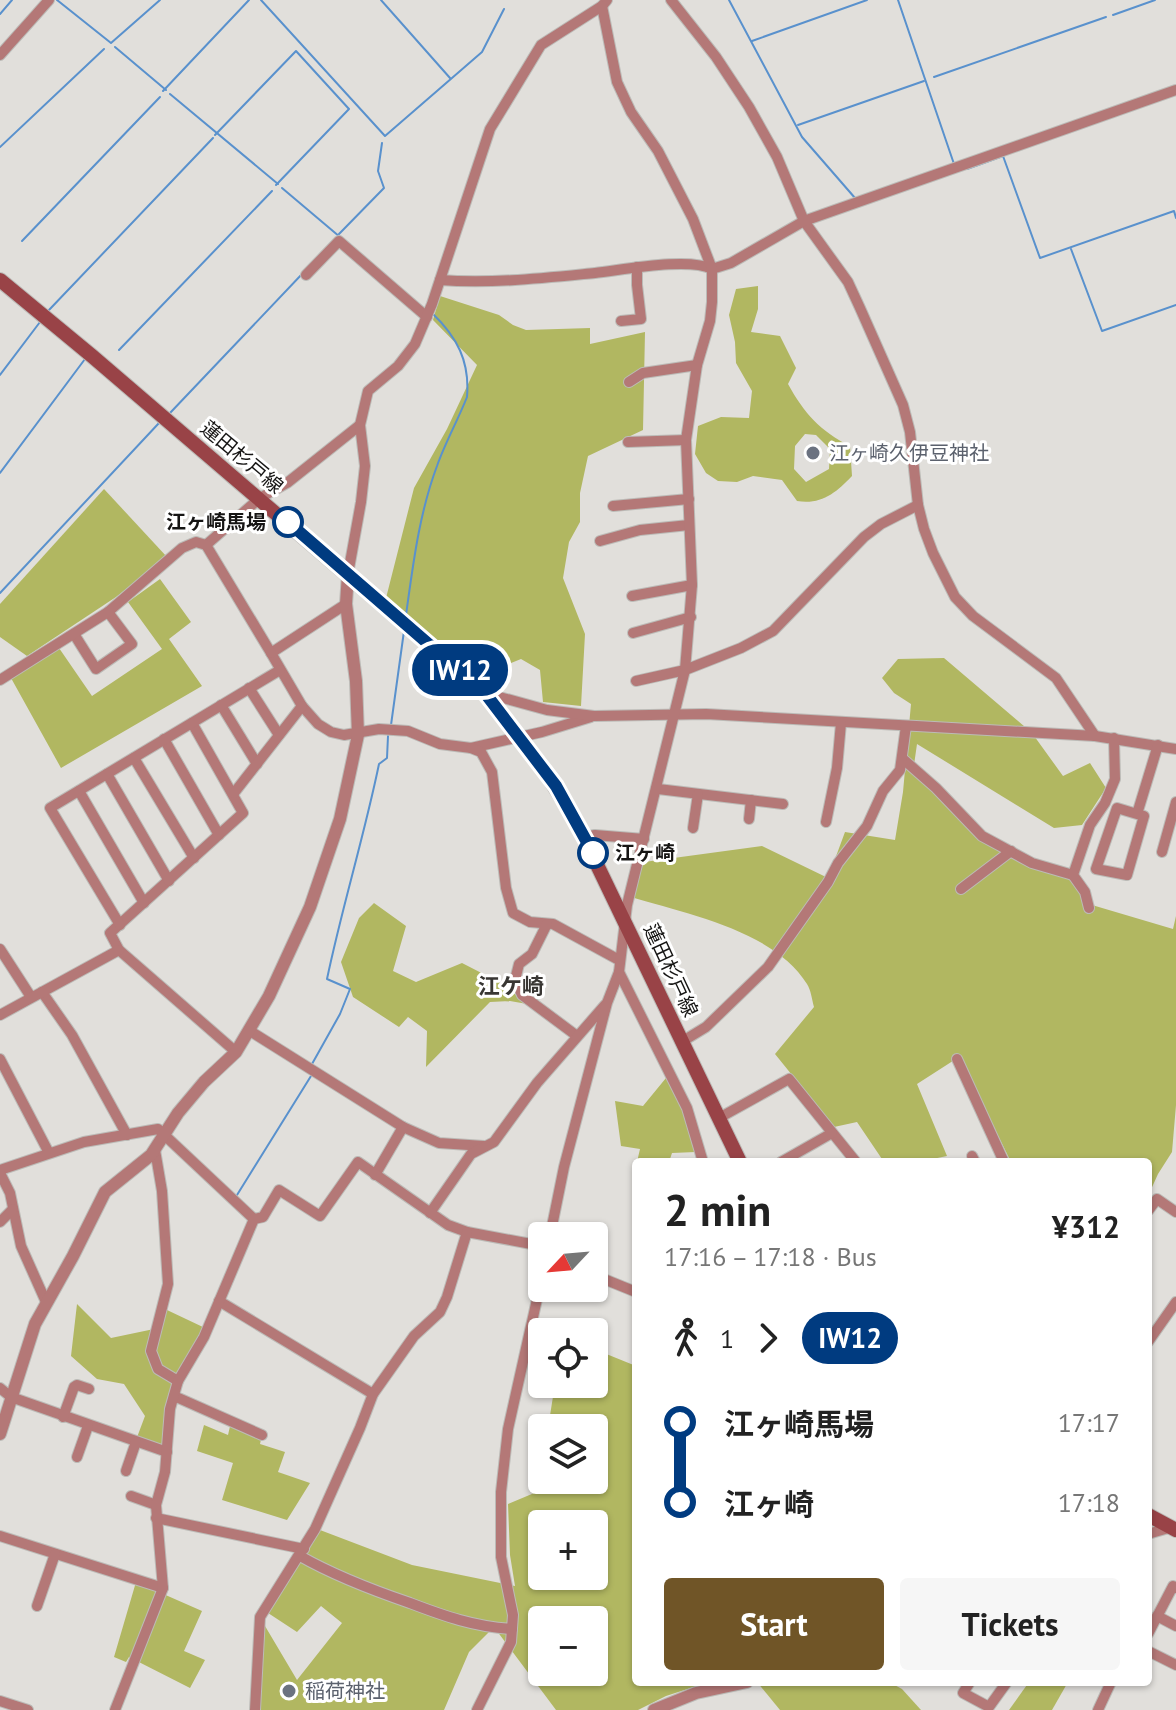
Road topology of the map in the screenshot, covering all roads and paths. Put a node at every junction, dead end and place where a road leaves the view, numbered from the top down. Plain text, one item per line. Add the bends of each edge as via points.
1 (49, 0) edge
2 (671, 0) edge
3 (605, 3) edge
4 (0, 55) edge
5 (1176, 90) edge
6 (804, 221) junction
7 (637, 267) junction
8 (712, 269) junction
9 (306, 275) dead end
10 (0, 280) edge
11 (440, 280) junction
12 (427, 317) junction
13 (621, 321) dead end
14 (697, 365) junction
15 (629, 382) dead end
16 (360, 425) junction
17 (686, 440) junction
18 (628, 442) dead end
19 (260, 498) junction
20 (689, 499) junction
21 (918, 505) junction
22 (613, 506) dead end
23 (689, 525) junction
24 (600, 541) dead end
25 (206, 545) junction
26 (348, 574) junction
27 (692, 585) junction
28 (632, 596) dead end
29 (346, 604) junction
30 (108, 612) junction
31 (691, 617) junction
32 (633, 633) dead end
33 (74, 634) junction
34 (271, 653) junction
35 (280, 670) junction
36 (685, 670) junction
37 (0, 680) edge
38 (636, 681) dead end
39 (249, 688) junction
40 (485, 693) junction
41 (221, 705) junction
42 (302, 706) junction
43 (676, 714) junction
44 (594, 716) junction
45 (192, 723) junction
46 (841, 723) junction
47 (906, 726) junction
48 (279, 735) junction
49 (358, 735) junction
50 (519, 735) junction
51 (1095, 736) junction
52 (1114, 738) junction
53 (164, 739) junction
54 (1158, 745) junction
55 (471, 748) junction
56 (1176, 749) edge
57 (134, 758) junction
58 (903, 759) junction
59 (257, 764) junction
60 (107, 774) junction
61 (658, 789) junction
62 (79, 791) junction
63 (234, 793) junction
64 (698, 794) junction
65 (751, 800) junction
66 (1176, 802) edge
67 (783, 804) dead end
68 (1137, 814) junction
69 (749, 819) dead end
70 (826, 822) dead end
71 (693, 828) dead end
72 (219, 835) junction
73 (585, 837) junction
74 (644, 839) junction
75 (1011, 851) junction
76 (1162, 852) dead end
77 (194, 858) junction
78 (1073, 875) junction
79 (169, 881) junction
80 (961, 889) dead end
81 (144, 903) junction
82 (1089, 908) dead end
83 (625, 918) junction
84 (547, 924) junction
85 (120, 925) junction
86 (0, 949) edge
87 (119, 950) junction
88 (619, 966) junction
89 (42, 992) junction
90 (31, 997) junction
91 (607, 1003) junction
92 (0, 1015) edge
93 (250, 1031) junction
94 (577, 1036) junction
95 (683, 1041) junction
96 (236, 1052) junction
97 (0, 1059) edge
98 (957, 1059) dead end
99 (719, 1118) junction
100 (403, 1127) junction
101 (832, 1133) junction
102 (127, 1135) junction
103 (164, 1136) junction
104 (484, 1146) junction
105 (155, 1150) junction
106 (49, 1153) junction
107 (702, 1158) edge
108 (738, 1158) edge
109 (788, 1158) edge
110 (853, 1158) edge
111 (1002, 1158) edge
112 (0, 1171) edge
113 (375, 1175) junction
114 (1152, 1206) edge
115 (13, 1209) junction
116 (1176, 1212) edge
117 (430, 1213) junction
118 (254, 1219) junction
119 (0, 1222) edge
120 (553, 1222) edge
121 (467, 1232) junction
122 (528, 1243) edge
123 (608, 1281) edge
124 (632, 1290) edge
125 (219, 1301) junction
126 (46, 1302) junction
127 (536, 1302) edge
128 (1176, 1302) edge
129 (1152, 1336) edge
130 (178, 1381) junction
131 (0, 1388) edge
132 (89, 1389) dead end
133 (373, 1394) junction
134 (174, 1396) junction
135 (11, 1397) junction
136 (63, 1417) junction
137 (2, 1423) edge
138 (88, 1426) junction
139 (262, 1435) dead end
140 (136, 1442) junction
141 (167, 1452) junction
142 (77, 1457) dead end
143 (126, 1471) dead end
144 (131, 1496) dead end
145 (156, 1505) junction
146 (1152, 1517) edge
147 (156, 1518) junction
148 (1174, 1528) edge
149 (1152, 1533) edge
150 (0, 1536) edge
151 (302, 1553) junction
152 (55, 1554) junction
153 (163, 1588) junction
154 (1176, 1588) edge
155 (37, 1606) dead end
156 (1157, 1616) junction
157 (1152, 1626) edge
158 (1176, 1626) edge
159 (512, 1629) junction
160 (1152, 1653) edge
161 (1176, 1665) edge
162 (728, 1686) edge
163 (967, 1686) edge
164 (1004, 1686) edge
165 (1109, 1686) edge
166 (0, 1701) edge
167 (28, 1710) edge
168 (115, 1710) edge
169 (255, 1710) edge
170 (477, 1710) edge
171 (654, 1710) edge
172 (1098, 1710) edge

1 - 4 street
2 - 6 street via 749,107
3 - 8 street via 617,82 672,176
3 - 11 street via 541,45 490,129
5 - 6 street
6 - 8 street
6 - 21 street via 848,282 903,405
7 - 8 street
7 - 11 street
7 - 13 street via 641,319
8 - 14 street via 710,321
9 - 12 street via 339,241
10 - 19 main road, 蓮田杉戸線
11 - 12 street
12 - 16 street via 408,355 368,391
14 - 15 street via 643,373
14 - 17 street
16 - 19 street
16 - 26 street via 365,466
17 - 18 street
17 - 20 street
19 - 25 street
19 - 26 main road, 蓮田杉戸線
20 - 22 street
20 - 23 street
21 - 36 street via 864,537 773,631
21 - 51 street via 955,597 1056,678
23 - 24 street
23 - 27 street
25 - 30 street via 196,542 182,548
25 - 34 street
26 - 29 street
26 - 40 main road, 蓮田杉戸線
27 - 28 street
27 - 31 street
29 - 34 street
29 - 49 street
30 - 33 street
30 - 33 street via 132,644 96,669
31 - 32 street
31 - 36 street
33 - 37 street
34 - 35 street
35 - 39 street
35 - 42 street
36 - 38 street
36 - 43 street
39 - 41 street
39 - 48 street
40 - 44 street
40 - 50 main road, 蓮田杉戸線
41 - 45 street
41 - 59 street
42 - 48 street
42 - 49 street via 331,732
43 - 44 street
43 - 46 street
43 - 61 street
44 - 50 street
45 - 53 street
45 - 63 street
46 - 47 street
46 - 70 street
47 - 51 street
47 - 58 street
48 - 59 street
49 - 55 street via 379,729 408,731 440,744
49 - 93 street via 340,819 310,907
50 - 55 street
50 - 73 main road, 蓮田杉戸線
51 - 52 street
52 - 54 street
52 - 78 street via 1115,779 1090,825
53 - 57 street
53 - 72 street
54 - 56 street
54 - 68 street
55 - 84 street via 481,752 492,772 513,913
57 - 60 street
57 - 77 street
58 - 75 street via 977,832
58 - 95 street via 867,826 768,967 706,1027
59 - 63 street
60 - 62 street
60 - 79 street
61 - 64 street
61 - 74 street
62 - 81 street
62 - 85 street via 50,808
63 - 72 street via 243,813
64 - 65 street
64 - 71 street
65 - 67 street
65 - 69 street
66 - 76 street
68 - 68 street via 1144,816 1127,875 1096,869 1117,808
72 - 77 street
73 - 74 street
73 - 83 main road, 蓮田杉戸線
74 - 83 street
75 - 78 street
75 - 80 street
77 - 79 street
78 - 82 street
79 - 81 street
81 - 85 street
83 - 88 street
83 - 95 main road, 蓮田杉戸線
84 - 88 street
84 - 94 street via 532,954 519,964 515,980 522,995
85 - 87 street via 110,933
86 - 90 street
87 - 89 street
87 - 96 street
88 - 91 street
88 - 107 street via 687,1108
89 - 90 street
89 - 102 street
90 - 92 street
91 - 94 street
91 - 120 street
93 - 96 street
93 - 100 street
94 - 104 street via 494,1142
95 - 99 main road, 蓮田杉戸線
96 - 103 street via 204,1082
97 - 106 street
98 - 111 street
99 - 101 street via 789,1079
99 - 108 main road, 蓮田杉戸線
100 - 104 street via 439,1143
100 - 113 street
101 - 109 street
101 - 110 street
102 - 103 street via 158,1129
102 - 106 street
103 - 105 street
103 - 118 street
104 - 117 street via 471,1154
105 - 126 street via 105,1192
105 - 130 street via 168,1284 151,1351 158,1369
106 - 112 street
112 - 115 street
113 - 117 street
113 - 118 street via 358,1162 320,1216 279,1190 263,1217
114 - 116 street via 1157,1199
115 - 119 street
115 - 126 street via 21,1246
117 - 121 street
118 - 125 street
121 - 122 street
121 - 133 street via 440,1312 414,1336
123 - 124 street
125 - 130 street
125 - 133 street
126 - 135 street
127 - 159 street via 508,1429 501,1492 501,1557
128 - 129 street
130 - 134 street
131 - 135 street
132 - 136 street via 74,1387
133 - 151 street
134 - 139 street
134 - 141 street
135 - 136 street
135 - 137 street
136 - 138 street
138 - 140 street
138 - 142 street
140 - 141 street
140 - 143 street
141 - 145 street
144 - 145 street
145 - 147 street
146 - 148 main road
147 - 151 street
147 - 153 street
148 - 149 street
150 - 152 street
151 - 159 street via 361,1586 459,1622
151 - 169 street via 260,1617
152 - 153 street
152 - 155 street
153 - 168 street
154 - 156 street
156 - 157 street
156 - 158 street
159 - 170 street via 511,1642
160 - 161 street
162 - 171 street
163 - 164 street via 963,1693 989,1707
165 - 172 street
166 - 167 street

